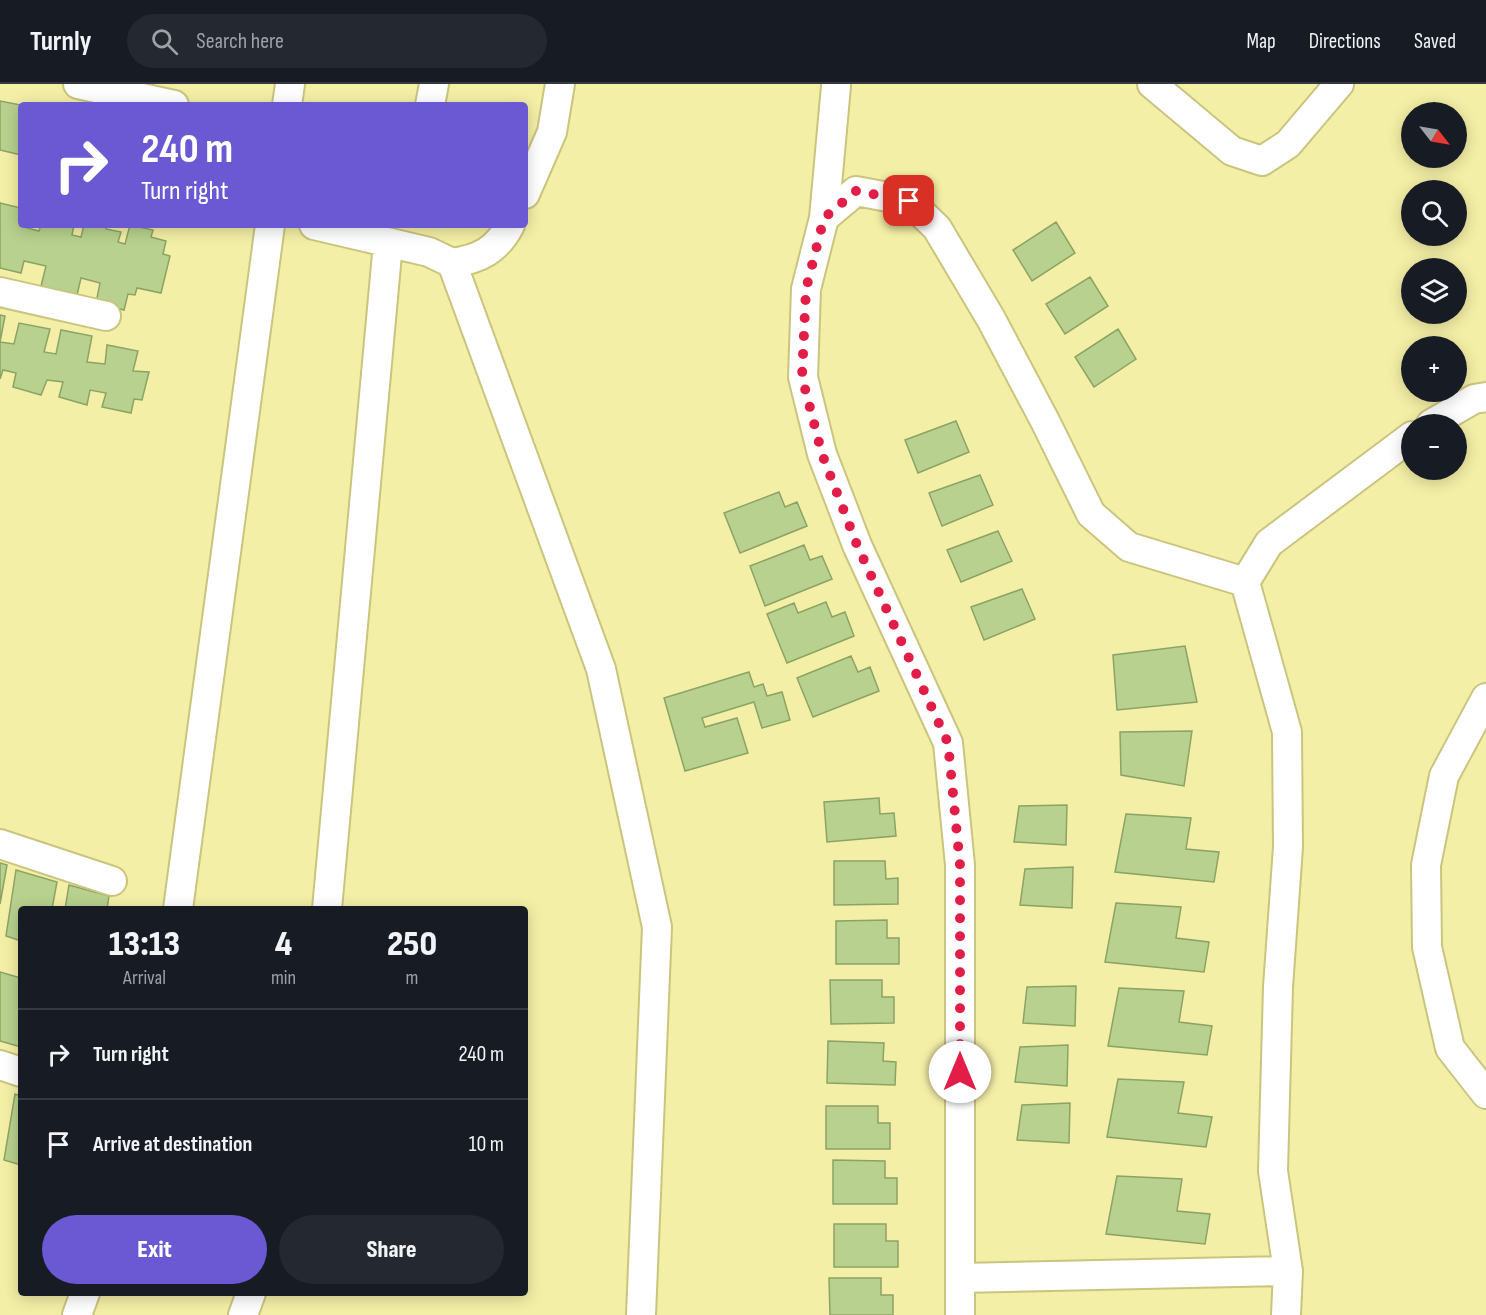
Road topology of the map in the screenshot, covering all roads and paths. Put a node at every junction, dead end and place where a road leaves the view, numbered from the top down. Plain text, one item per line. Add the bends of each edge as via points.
1 (78, 84) edge
2 (290, 84) edge
3 (434, 84) edge
4 (560, 84) edge
5 (1152, 84) edge
6 (1339, 84) edge
7 (836, 86) dead end
8 (160, 102) edge
9 (287, 102) edge
10 (431, 102) edge
11 (528, 187) edge
12 (824, 218) junction
13 (270, 228) edge
14 (326, 228) edge
15 (420, 228) edge
16 (508, 228) edge
17 (388, 243) junction
18 (441, 257) junction
19 (0, 292) edge
20 (106, 316) dead end
21 (1486, 396) edge
22 (1448, 414) edge
23 (1401, 444) edge
24 (1245, 582) junction
25 (1486, 698) edge
26 (0, 844) edge
27 (112, 880) dead end
28 (178, 906) edge
29 (327, 906) edge
30 (0, 1065) edge
31 (18, 1071) edge
32 (1486, 1094) edge
33 (1288, 1271) junction
34 (960, 1278) junction
35 (85, 1296) edge
36 (250, 1296) edge
37 (77, 1315) edge
38 (243, 1315) edge
39 (641, 1315) edge
40 (960, 1315) edge
41 (1286, 1315) edge

1 - 8 street
2 - 9 street
3 - 10 street
4 - 11 street via 552,132
5 - 6 street via 1232,151 1262,161 1288,144
7 - 12 street
12 - 24 street via 856,191 909,201 937,228 991,319 1091,514 1129,547
12 - 34 street via 806,289 802,377 822,454 857,545 948,743 960,865
13 - 28 street
14 - 17 street
15 - 18 street
16 - 18 street via 502,239 475,260
17 - 18 street
17 - 29 street
18 - 39 street via 601,669 657,927
19 - 20 street
21 - 22 street
23 - 24 street via 1269,543
24 - 33 street via 1287,732 1288,847 1278,987 1273,1171
25 - 32 street via 1444,776 1426,865 1427,947 1450,1048
26 - 27 street
30 - 31 street
33 - 34 street
33 - 41 street
34 - 40 street
35 - 37 street
36 - 38 street

